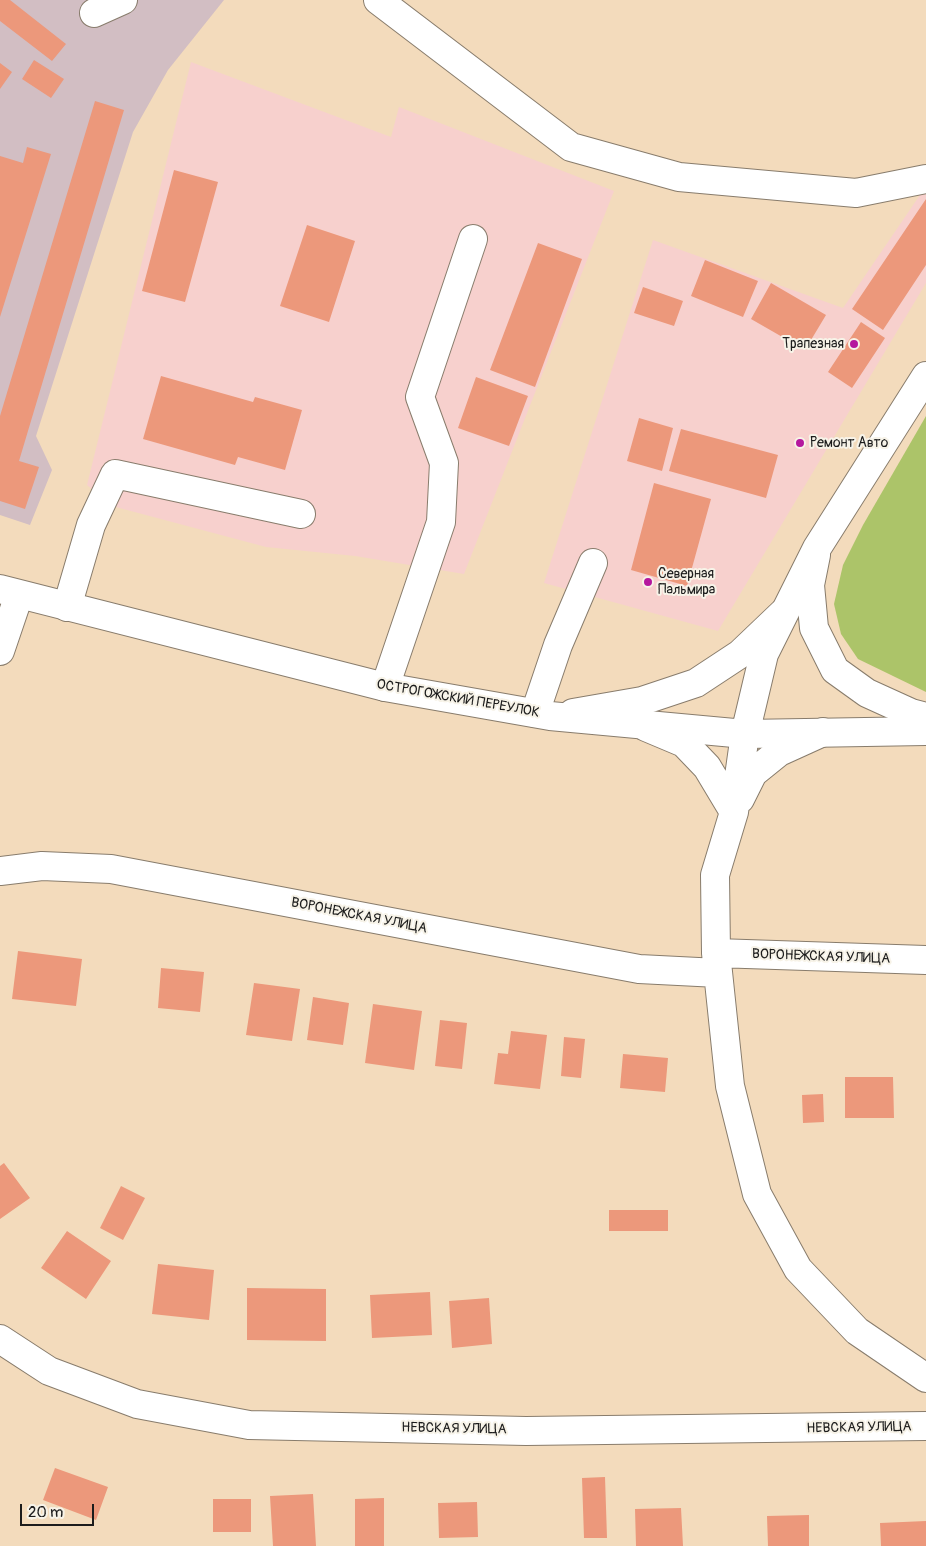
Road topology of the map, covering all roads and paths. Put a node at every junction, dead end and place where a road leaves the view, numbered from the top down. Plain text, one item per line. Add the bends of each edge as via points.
1 (123, 0) edge
2 (378, 0) edge
3 (94, 13) dead end
4 (926, 179) edge
5 (473, 238) dead end
6 (926, 376) edge
7 (301, 514) dead end
8 (817, 548) junction
9 (593, 563) dead end
10 (9, 592) edge
11 (68, 607) junction
12 (786, 610) junction
13 (0, 651) edge
14 (385, 687) junction
15 (543, 714) junction
16 (926, 717) edge
17 (640, 724) junction
18 (926, 731) edge
19 (823, 732) junction
20 (745, 734) junction
21 (734, 812) junction
22 (0, 871) edge
23 (926, 960) edge
24 (717, 963) junction
25 (0, 1339) edge
26 (926, 1378) edge
27 (926, 1426) edge

1 - 3 street
2 - 4 street via 572,147 679,177 856,193
5 - 14 street via 420,397 444,463 441,522
6 - 8 street
7 - 11 street via 115,474 91,525
8 - 12 street
8 - 16 street via 810,585 814,628 835,670 867,693
9 - 15 street via 558,646
10 - 11 street, ОСТРОГОЖСКИЙ ПЕРЕУЛОК
10 - 13 street
11 - 14 street, ОСТРОГОЖСКИЙ ПЕРЕУЛОК
12 - 15 street via 740,654 696,683 642,701 600,710
12 - 20 street via 764,654
14 - 15 street, ОСТРОГОЖСКИЙ ПЕРЕУЛОК
15 - 17 street, ОСТРОГОЖСКИЙ ПЕРЕУЛОК
17 - 20 street, ОСТРОГОЖСКИЙ ПЕРЕУЛОК
17 - 21 street via 684,743 707,767
18 - 19 street, ОСТРОГОЖСКИЙ ПЕРЕУЛОК
19 - 20 street, ОСТРОГОЖСКИЙ ПЕРЕУЛОК
19 - 21 street via 780,752 753,773
20 - 21 street
21 - 24 street via 715,875
22 - 24 street, ВОРОНЕЖСКАЯ УЛИЦА via 42,866 111,869 639,969
23 - 24 street, ВОРОНЕЖСКАЯ УЛИЦА
24 - 26 street via 730,1086 757,1194 798,1269 857,1332
25 - 27 street, НЕВСКАЯ УЛИЦА via 49,1371 137,1404 249,1424 526,1431

